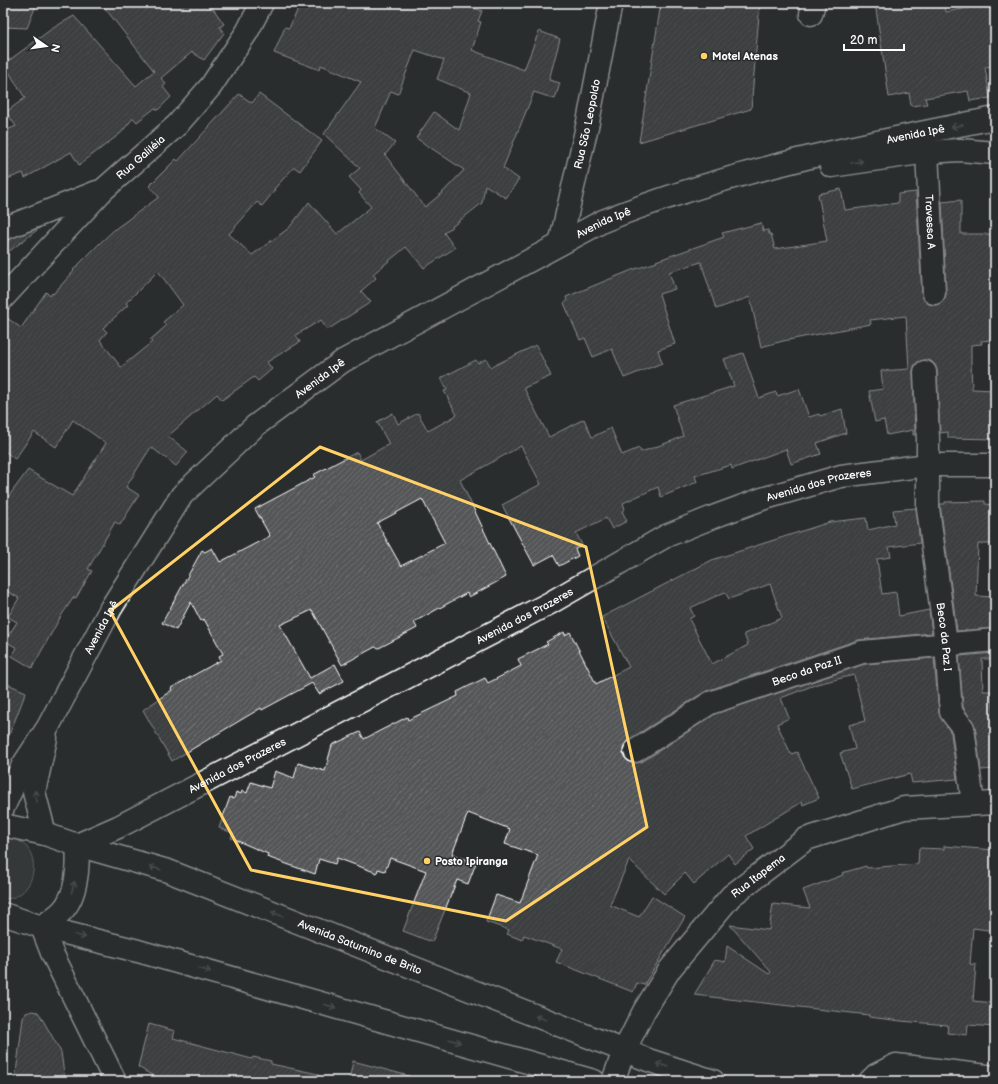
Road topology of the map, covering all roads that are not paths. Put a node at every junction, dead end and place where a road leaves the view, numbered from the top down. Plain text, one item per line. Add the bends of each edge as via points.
1 (262, 3) edge
2 (611, 3) edge
3 (995, 118) edge
4 (927, 152) junction
5 (995, 153) edge
6 (721, 182) junction
7 (103, 190) junction
8 (3, 229) edge
9 (560, 244) junction
10 (934, 293) dead end
11 (3, 298) edge
12 (925, 372) dead end
13 (928, 465) junction
14 (995, 465) edge
15 (995, 640) edge
16 (946, 644) junction
17 (48, 727) junction
18 (635, 751) dead end
19 (995, 803) edge
20 (973, 804) junction
21 (3, 808) edge
22 (3, 825) edge
23 (45, 834) junction
24 (77, 845) junction
25 (5, 919) edge
26 (42, 927) junction
27 (624, 1051) junction
28 (995, 1077) edge
29 (115, 1081) edge
30 (594, 1081) edge
31 (613, 1081) edge
32 (713, 1081) edge
33 (870, 1081) edge

1 - 7 main road, Rua Galiléia via 247,32 211,86 177,125
2 - 9 main road, Rua São Leopoldo via 588,122
3 -> 6 main road, Avenida Ipê via 788,162
4 - 5 main road, Avenida Ipê via 960,150
6 -> 4 main road, Avenida Ipê
4 - 10 main road, Travessa A
6 - 9 main road, Avenida Ipê via 646,204 602,221
7 - 8 main road
7 - 11 main road, Rua Galiléia
9 - 17 main road, Avenida Ipê via 343,361 255,426 182,495 111,608
12 - 13 main road
13 - 14 main road, Avenida dos Prazeres
13 - 16 main road, Beco da Paz I via 928,508
13 - 24 main road, Avenida dos Prazeres via 841,476 762,499 666,536 550,603 125,824
15 - 16 main road, Beco da Paz II
16 - 18 main road, Beco da Paz II via 862,652 710,703
16 - 20 main road, Beco da Paz I via 951,712 963,728
17 - 21 main road, Avenida Ipê via 23,764
23 -> 17 main road, Avenida Ipê via 34,792
19 - 20 main road, Rua Itapema
20 - 27 main road, Rua Itapema via 904,808 806,839 731,896 670,969 644,1011
22 - 23 main road, Avenida Saturnino de Brito
23 - 24 main road, Avenida Saturnino de Brito
26 -> 24 main road via 63,910 73,890 79,864
27 -> 24 main road, Avenida Saturnino de Brito via 168,871
25 - 26 main road
26 - 29 main road via 52,953
26 -> 30 main road via 145,953
27 - 31 main road, Rua Itapema
32 -> 27 main road, Avenida Saturnino de Brito
28 - 33 main road via 896,1065

